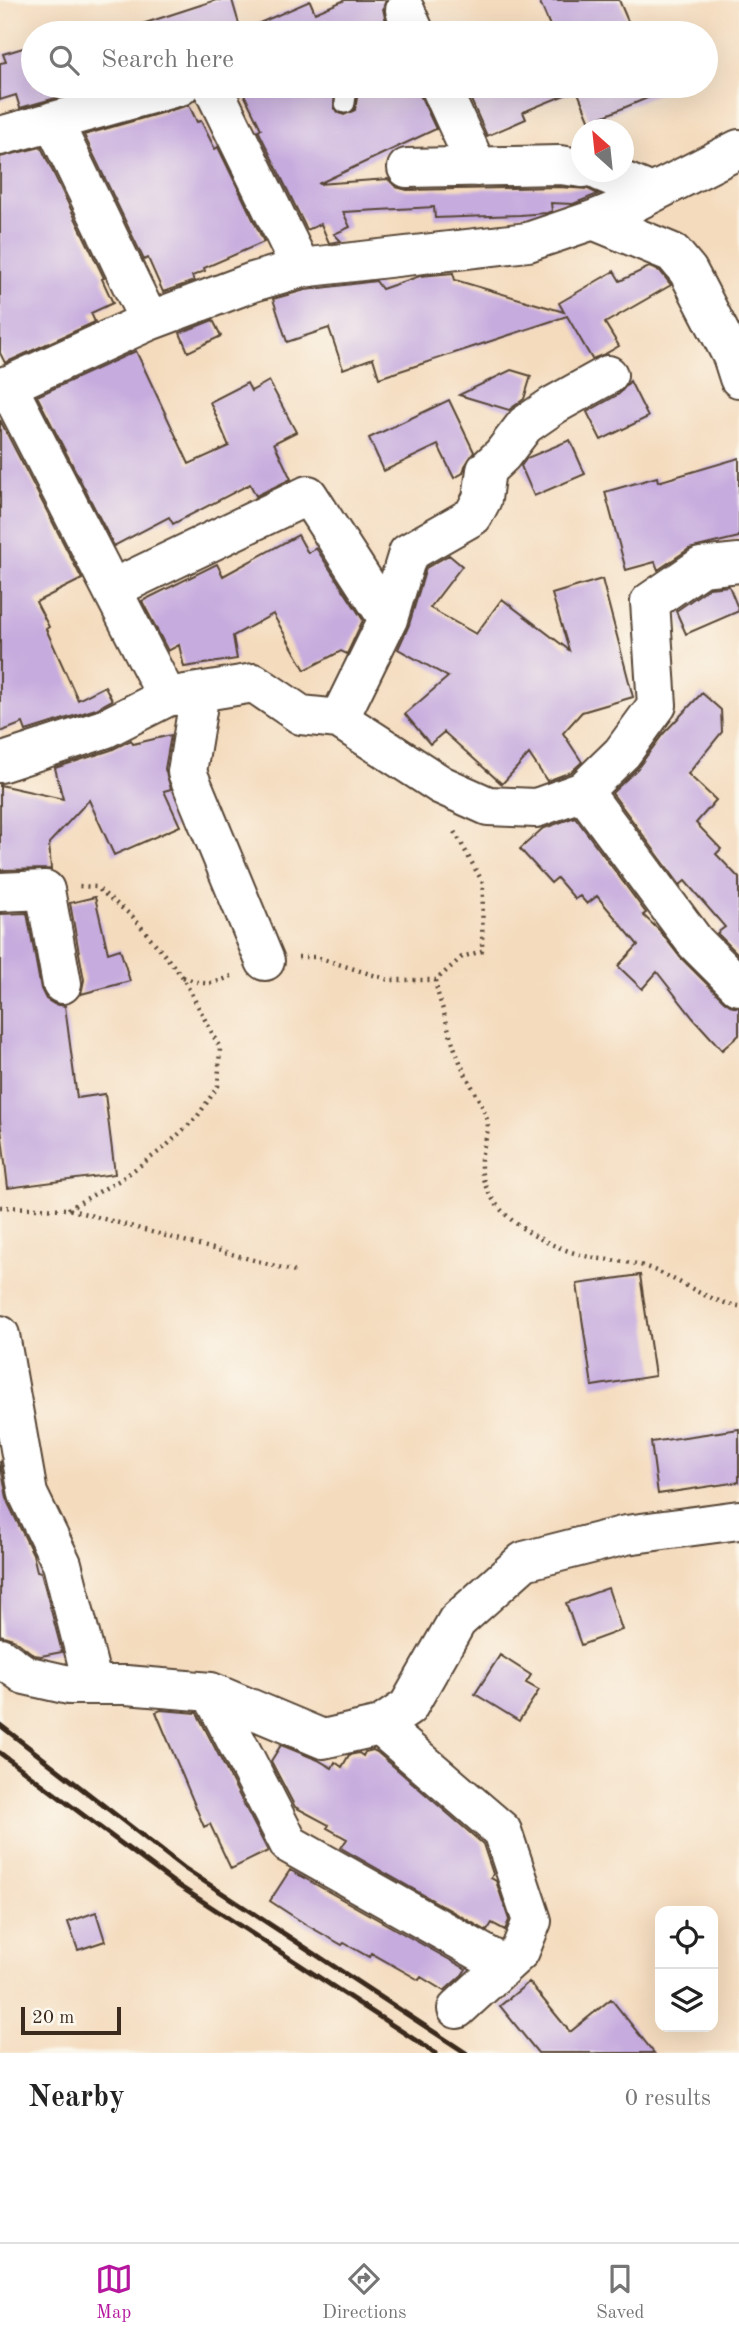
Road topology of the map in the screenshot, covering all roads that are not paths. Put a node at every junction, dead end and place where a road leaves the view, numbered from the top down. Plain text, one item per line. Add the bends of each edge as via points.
1 (136, 98) edge
2 (218, 98) edge
3 (445, 98) edge
4 (52, 121) junction
5 (0, 136) edge
6 (739, 149) edge
7 (571, 166) edge
8 (477, 167) junction
9 (407, 168) dead end
10 (625, 182) edge
11 (652, 193) junction
12 (593, 220) junction
13 (301, 268) junction
14 (149, 321) junction
15 (608, 375) dead end
16 (739, 378) edge
17 (3, 387) edge
18 (739, 563) edge
19 (112, 589) junction
20 (388, 619) junction
21 (183, 695) junction
22 (340, 719) junction
23 (0, 763) edge
24 (583, 790) junction
25 (0, 891) edge
26 (265, 961) road end
27 (62, 984) dead end
28 (739, 986) edge
29 (0, 1335) edge
30 (739, 1520) edge
31 (0, 1657) edge
32 (93, 1685) junction
33 (211, 1692) junction
34 (380, 1727) junction
35 (504, 1965) junction
36 (457, 2009) dead end

1 - 4 street
2 - 13 street
3 - 8 street
4 - 5 street
4 - 14 street
6 - 11 street
7 - 8 street
8 - 9 street
10 - 11 street
11 - 12 street
12 - 13 street via 528,242
12 - 16 street via 673,253 688,271
13 - 14 street
14 - 17 street
15 - 20 street via 525,425 486,470 482,499 473,516 408,552
17 - 19 street
18 - 24 street via 701,567 650,602 657,705 622,753
19 - 20 street via 308,495
19 - 21 street
20 - 22 street
21 - 22 street via 254,683 301,715
21 - 23 street via 104,729
21 - 26 street via 187,772
22 - 24 street via 441,785 488,806 536,808
24 - 28 street via 695,942
25 - 27 street via 45,890
29 - 32 street via 29,1494 62,1563
30 - 34 street via 626,1535 524,1561 457,1621 408,1707
31 - 32 street via 25,1675
32 - 33 street
33 - 34 street via 323,1739
33 - 35 street via 289,1844
34 - 35 street via 502,1831 532,1921 520,1951
35 - 36 street

